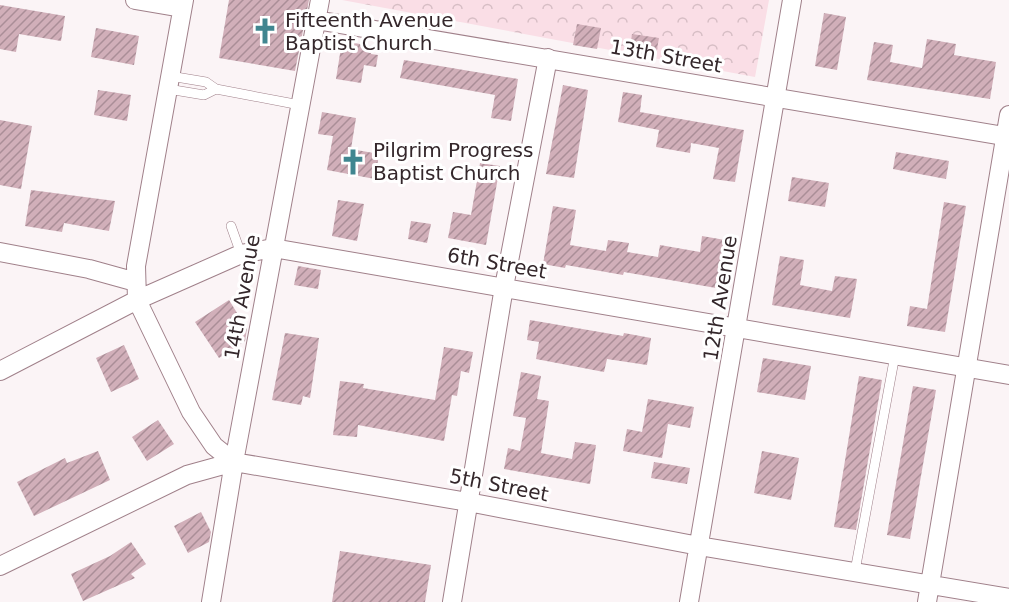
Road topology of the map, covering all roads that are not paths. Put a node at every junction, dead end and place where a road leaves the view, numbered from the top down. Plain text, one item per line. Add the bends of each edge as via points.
1 (135, 0) edge
2 (320, 0) edge
3 (792, 0) edge
4 (183, 4) edge
5 (316, 20) junction
6 (548, 58) junction
7 (169, 82) junction
8 (775, 98) junction
9 (300, 105) junction
10 (1009, 115) edge
11 (1007, 137) edge
12 (231, 226) dead end
13 (273, 248) junction
14 (0, 252) edge
15 (241, 254) junction
16 (504, 287) junction
17 (136, 291) junction
18 (738, 330) junction
19 (896, 356) junction
20 (966, 367) junction
21 (0, 371) edge
22 (1009, 375) edge
23 (234, 462) junction
24 (468, 502) junction
25 (699, 546) junction
26 (0, 567) edge
27 (855, 571) junction
28 (930, 584) junction
29 (1009, 598) edge
30 (211, 602) edge
31 (452, 602) edge
32 (689, 602) edge
33 (927, 602) edge

1 - 4 street
2 - 5 street, 14th Avenue
3 - 8 street, 12th Avenue
4 - 7 street
5 - 6 street, 13th Street
5 - 9 street, 14th Avenue
6 - 8 street, 13th Street
6 - 16 street
7 - 9 lane via 204,95 216,89
7 - 17 street via 136,266
8 - 11 street, 13th Street
8 - 18 street, 12th Avenue
9 - 13 street, 14th Avenue
10 - 11 street
11 - 20 street
12 - 15 lane
13 - 15 street, 6th Street
13 - 16 street, 6th Street
13 - 23 street, 14th Avenue
14 - 17 street via 89,269
15 - 17 street, 6th Street
16 - 18 street, 6th Street
16 - 24 street
17 - 21 street, 6th Street
17 - 23 street via 191,412 214,446
18 - 19 street, 6th Street
18 - 25 street, 12th Avenue
19 - 20 street, 6th Street
19 - 27 lane
20 - 22 street, 6th Street
20 - 28 street
23 - 24 street, 5th Street
23 - 26 street, 5th Street via 187,475
23 - 30 street, 14th Avenue
24 - 25 street, 5th Street
24 - 31 street
25 - 27 street, 5th Street
25 - 32 street, 12th Avenue
27 - 28 street, 5th Street
28 - 29 street, 5th Street
28 - 33 street

